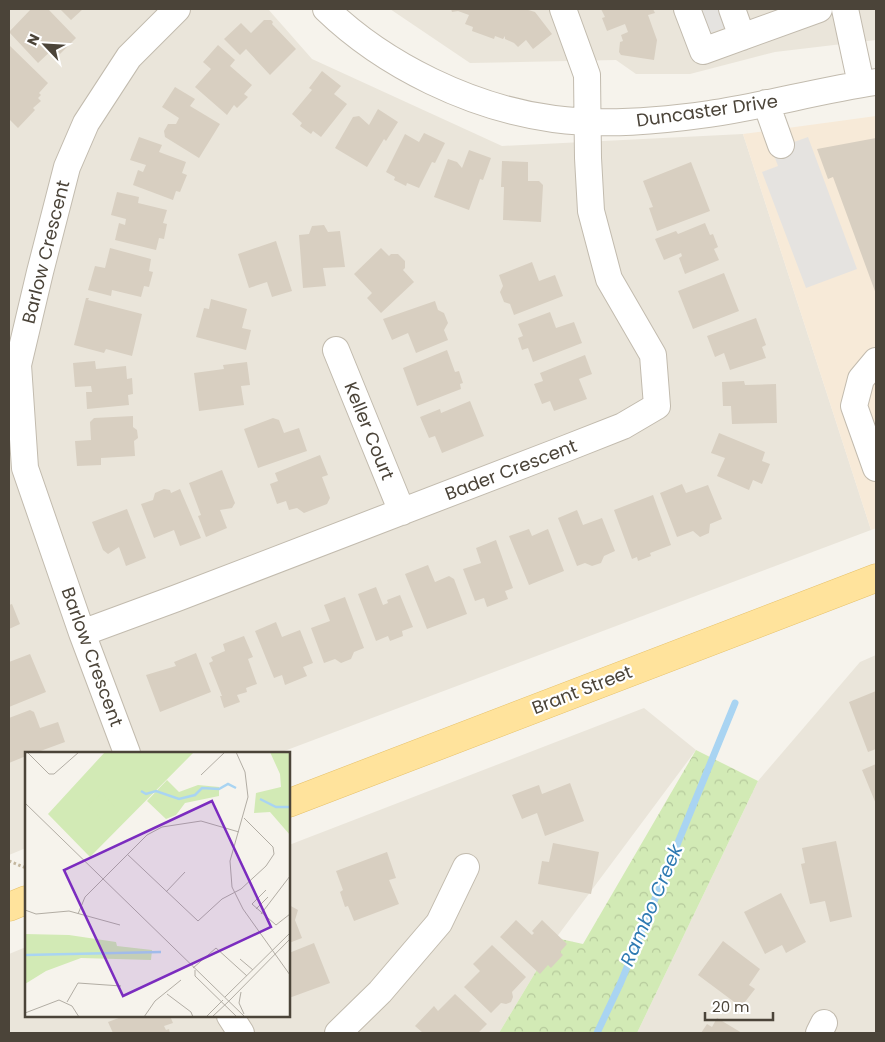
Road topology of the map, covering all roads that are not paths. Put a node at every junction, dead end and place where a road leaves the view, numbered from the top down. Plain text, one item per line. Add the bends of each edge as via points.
1 (177, 9) edge
2 (326, 9) edge
3 (563, 9) edge
4 (688, 9) edge
5 (732, 9) edge
6 (819, 9) edge
7 (845, 9) edge
8 (779, 16) edge
9 (742, 37) junction
10 (869, 83) edge
11 (766, 103) junction
12 (588, 121) junction
13 (781, 144) dead end
14 (336, 350) dead end
15 (876, 361) edge
16 (876, 468) edge
17 (402, 512) junction
18 (876, 578) edge
19 (82, 633) junction
20 (127, 752) edge
21 (290, 803) edge
22 (466, 867) dead end
23 (25, 900) edge
24 (9, 907) edge
25 (231, 1017) edge
26 (241, 1033) edge
27 (338, 1033) edge

1 - 19 street, Barlow Crescent via 129,57 86,123 68,168 18,365 25,468
2 - 12 street, Duncaster Drive via 340,23 396,62 435,84 493,106 554,119
3 - 12 street via 587,75
4 - 9 street via 703,51
5 - 9 street
6 - 8 street
7 - 10 street
8 - 9 street
10 - 11 street, Duncaster Drive
11 - 12 street, Duncaster Drive via 709,114 633,122
11 - 13 street
12 - 17 street, Bader Crescent via 591,211 610,279 653,355 658,406 623,426
14 - 17 street, Keller Court
15 - 16 street via 861,379 854,406
17 - 19 street, Bader Crescent
18 - 21 main road, Brant Street
19 - 20 street, Barlow Crescent
22 - 27 street via 439,923 380,992
23 - 24 main road
25 - 26 street

